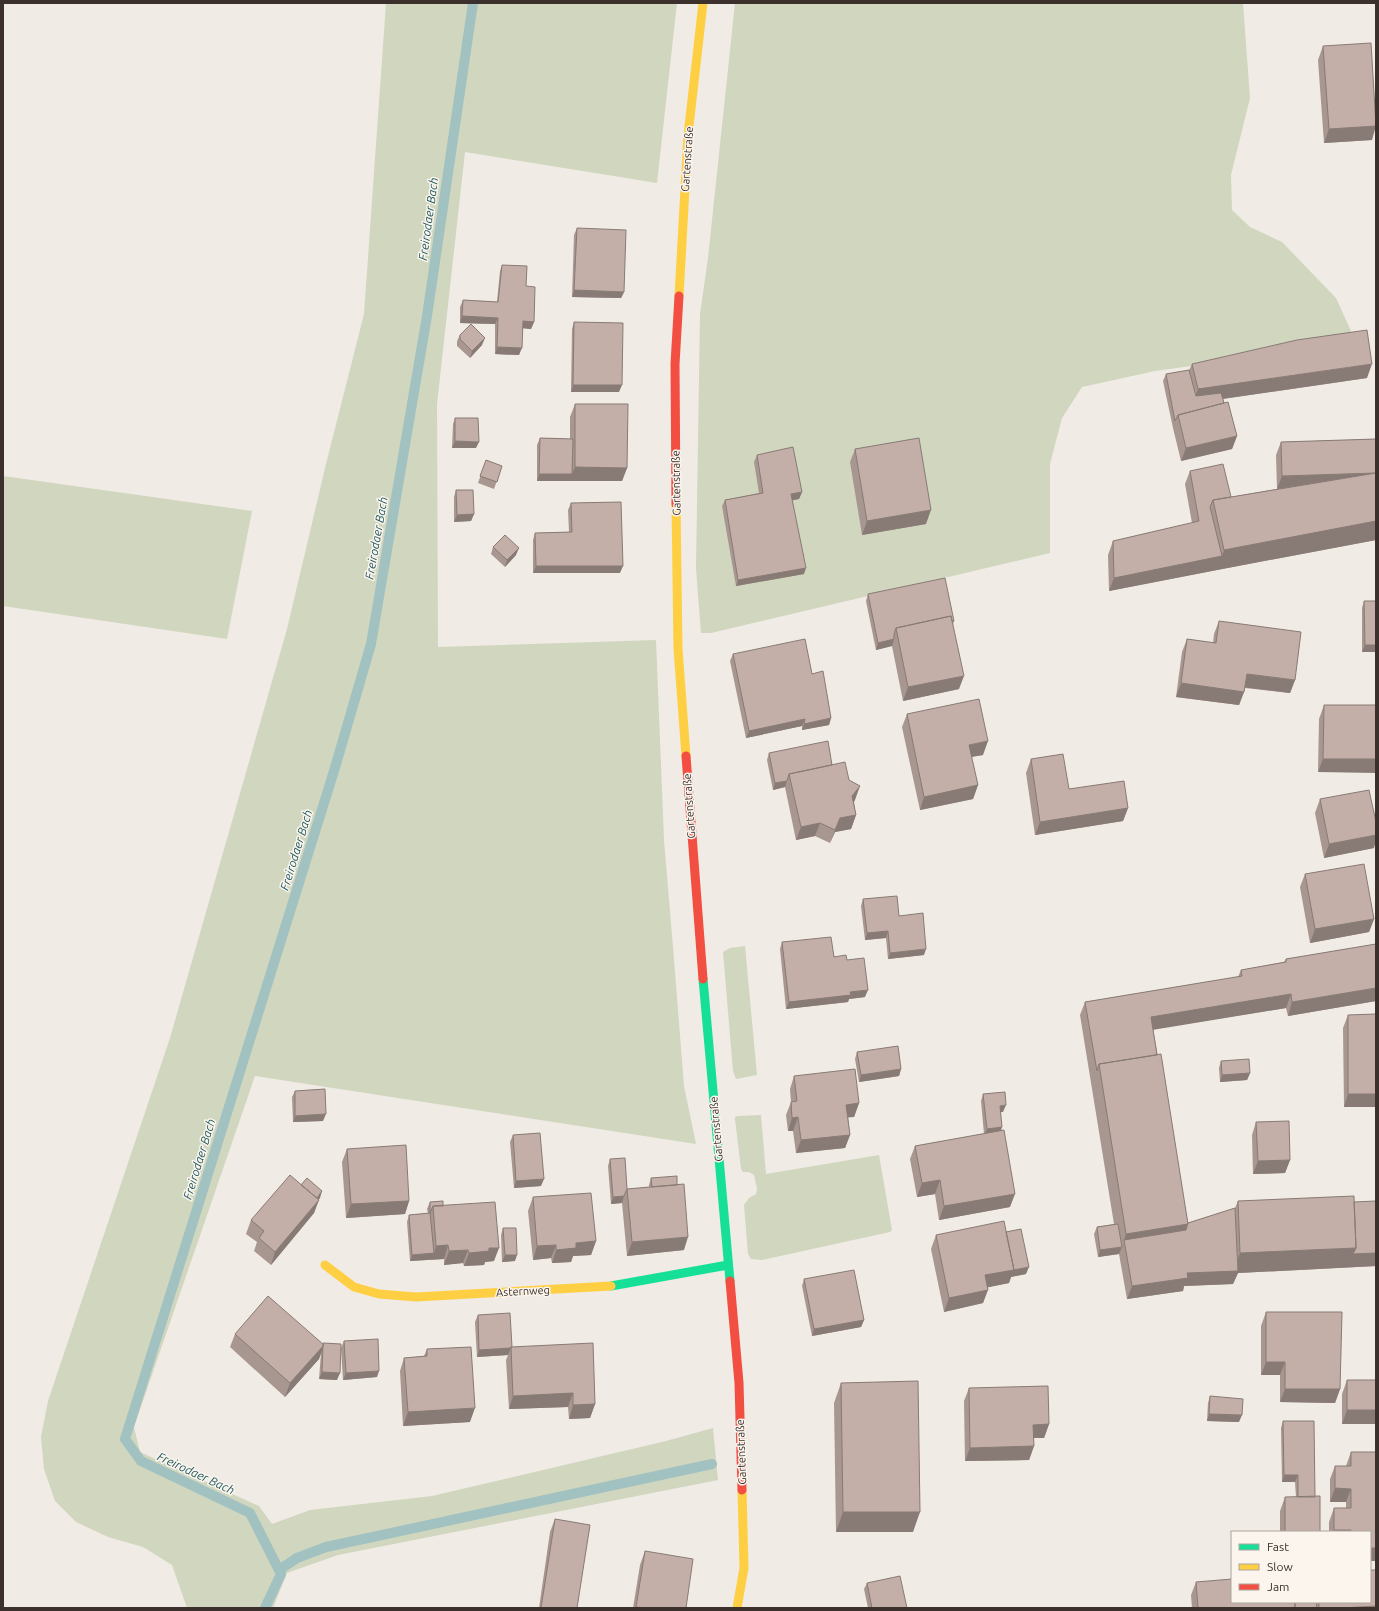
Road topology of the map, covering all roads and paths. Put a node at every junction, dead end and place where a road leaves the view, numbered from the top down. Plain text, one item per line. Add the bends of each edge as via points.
1 (704, 3) edge
2 (325, 1265) dead end
3 (728, 1265) junction
4 (737, 1608) edge

1 - 3 main road, Gartenstraße via 688,135 675,364 678,649
2 - 3 main road, Asternweg via 354,1287 380,1294 416,1297 619,1286
3 - 4 main road, Gartenstraße via 739,1383 744,1553

